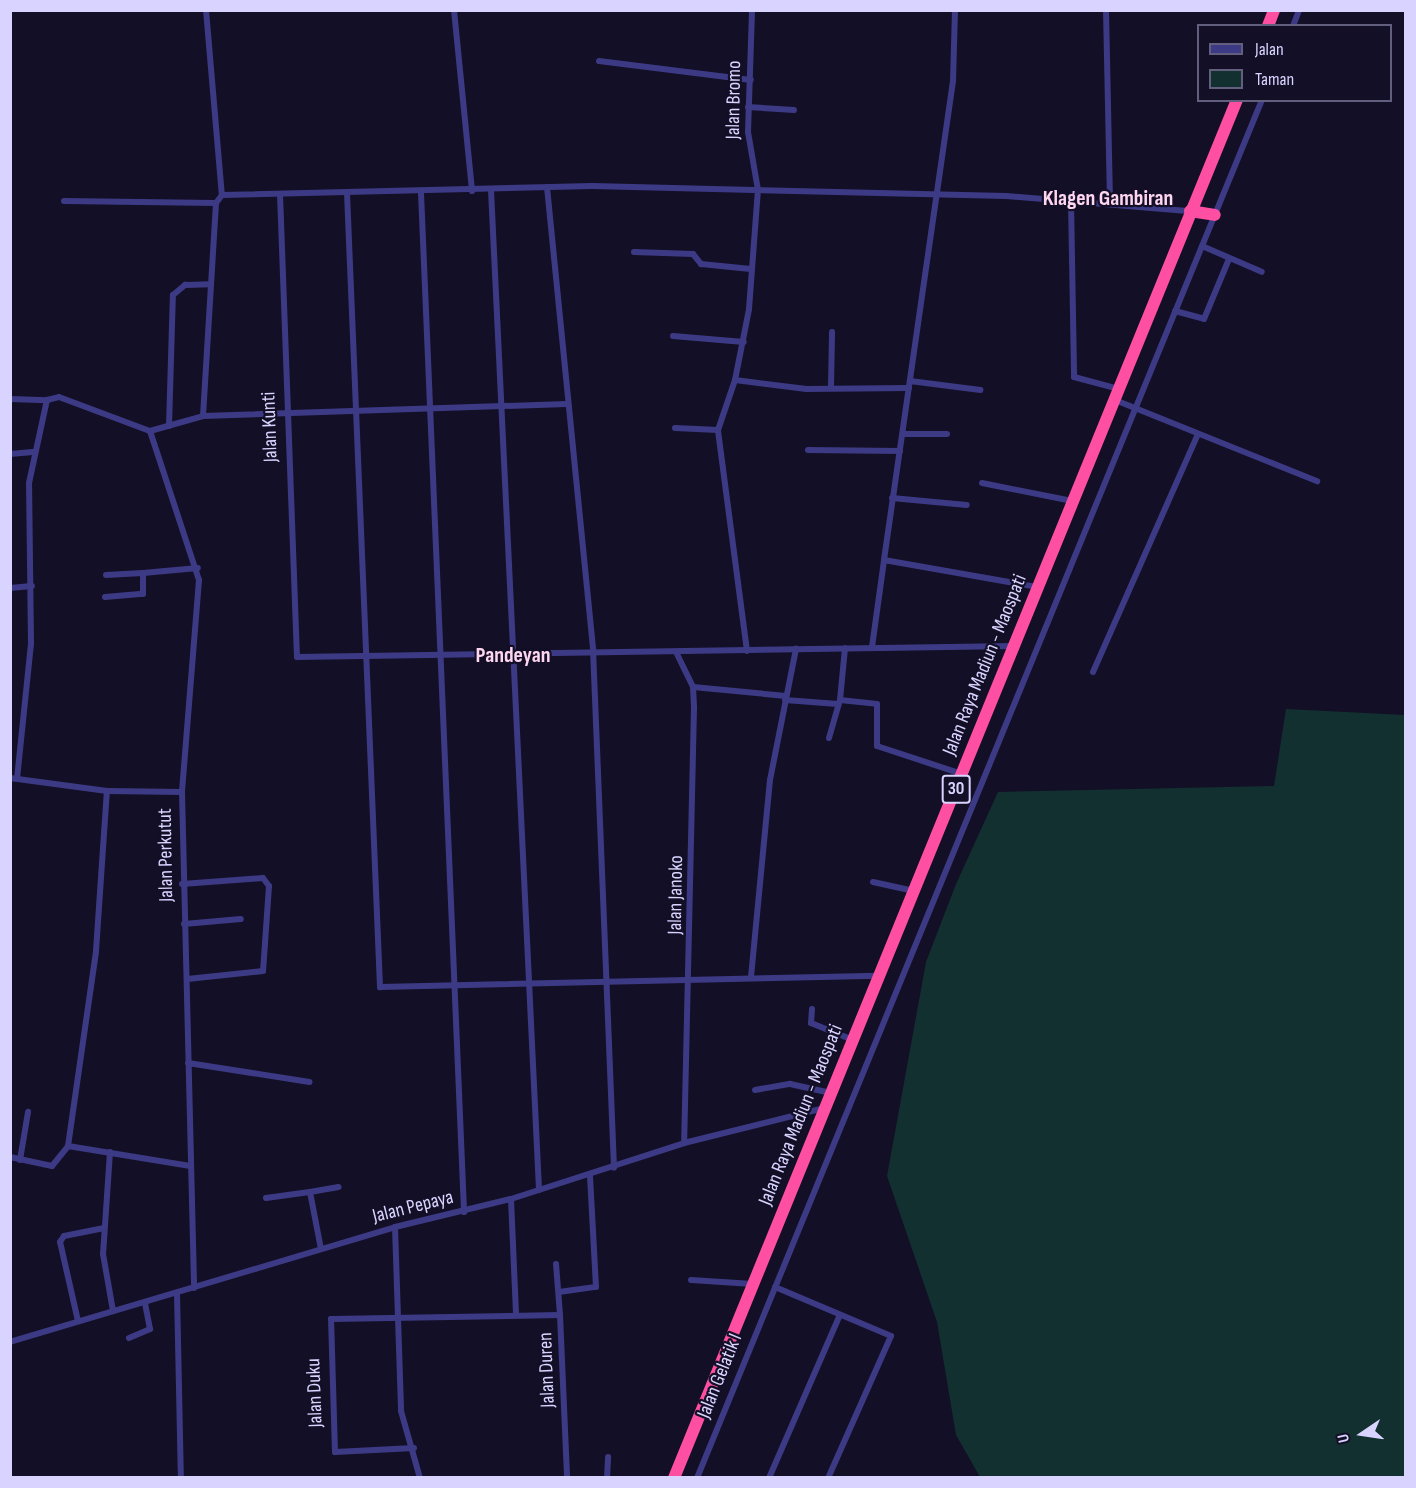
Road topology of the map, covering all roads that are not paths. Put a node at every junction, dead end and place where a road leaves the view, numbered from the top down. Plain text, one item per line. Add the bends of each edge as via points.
1 (206, 10) edge
2 (454, 10) edge
3 (752, 10) edge
4 (955, 10) edge
5 (1106, 10) edge
6 (599, 61) dead end
7 (750, 80) junction
8 (1236, 102) edge
9 (1261, 103) edge
10 (748, 107) junction
11 (794, 110) dead end
12 (547, 187) junction
13 (491, 190) junction
14 (758, 190) junction
15 (472, 191) junction
16 (347, 193) junction
17 (421, 193) junction
18 (280, 194) junction
19 (222, 195) junction
20 (935, 198) junction
21 (1071, 200) junction
22 (64, 201) dead end
23 (1110, 202) junction
24 (216, 203) junction
25 (1190, 211) junction
26 (1215, 215) junction
27 (1202, 246) junction
28 (634, 252) dead end
29 (1229, 259) junction
30 (751, 269) junction
31 (1262, 272) dead end
32 (210, 284) junction
33 (1175, 311) junction
34 (832, 332) dead end
35 (673, 336) dead end
36 (744, 342) junction
37 (735, 380) junction
38 (910, 384) junction
39 (831, 386) junction
40 (980, 390) dead end
41 (1116, 394) junction
42 (10, 399) edge
43 (47, 400) junction
44 (567, 404) junction
45 (502, 406) junction
46 (430, 409) junction
47 (1137, 409) junction
48 (356, 413) junction
49 (286, 414) junction
50 (202, 416) junction
51 (169, 426) junction
52 (675, 428) dead end
53 (718, 430) junction
54 (150, 431) junction
55 (903, 434) junction
56 (947, 434) dead end
57 (1198, 434) junction
58 (808, 450) dead end
59 (900, 451) junction
60 (33, 452) junction
61 (10, 454) edge
62 (1317, 481) dead end
63 (981, 483) dead end
64 (892, 498) junction
65 (1072, 501) junction
66 (966, 505) dead end
67 (884, 560) junction
68 (198, 568) junction
69 (143, 573) junction
70 (106, 576) dead end
71 (32, 586) junction
72 (1037, 587) junction
73 (10, 588) edge
74 (105, 597) dead end
75 (1015, 646) junction
76 (872, 647) junction
77 (845, 648) junction
78 (593, 649) junction
79 (796, 649) junction
80 (512, 650) junction
81 (440, 651) junction
82 (747, 651) junction
83 (367, 652) junction
84 (676, 652) junction
85 (1093, 672) dead end
86 (693, 687) junction
87 (786, 698) junction
88 (839, 702) junction
89 (829, 738) dead end
90 (963, 774) junction
91 (14, 779) edge
92 (107, 791) junction
93 (182, 792) junction
94 (873, 882) dead end
95 (182, 884) junction
96 (914, 891) junction
97 (241, 919) dead end
98 (184, 924) junction
99 (879, 976) junction
100 (691, 977) junction
101 (751, 977) junction
102 (187, 979) junction
103 (606, 979) junction
104 (527, 980) junction
105 (450, 983) junction
106 (812, 1009) dead end
107 (853, 1040) junction
108 (188, 1063) junction
109 (310, 1082) dead end
110 (755, 1090) dead end
111 (831, 1093) junction
112 (825, 1108) junction
113 (28, 1113) dead end
114 (684, 1143) junction
115 (68, 1146) junction
116 (110, 1152) junction
117 (10, 1157) edge
118 (20, 1160) junction
119 (190, 1166) junction
120 (614, 1168) junction
121 (590, 1175) junction
122 (339, 1187) dead end
123 (539, 1190) junction
124 (310, 1192) junction
125 (266, 1198) dead end
126 (511, 1199) junction
127 (464, 1212) junction
128 (395, 1227) junction
129 (104, 1228) junction
130 (321, 1249) junction
131 (556, 1264) dead end
132 (691, 1280) dead end
133 (755, 1284) junction
134 (775, 1287) junction
135 (194, 1288) junction
136 (559, 1292) junction
137 (177, 1293) junction
138 (145, 1303) junction
139 (113, 1311) junction
140 (398, 1314) junction
141 (516, 1315) junction
142 (560, 1315) junction
143 (840, 1315) junction
144 (78, 1321) junction
145 (129, 1338) dead end
146 (10, 1342) edge
147 (414, 1448) junction
148 (608, 1457) dead end
149 (181, 1478) edge
150 (420, 1478) edge
151 (567, 1478) edge
152 (607, 1478) edge
153 (674, 1478) edge
154 (697, 1478) edge
155 (769, 1478) edge
156 (828, 1478) edge

1 - 19 street
2 - 15 street
3 - 7 street, Jalan Bromo
4 - 20 street via 953,81
5 - 23 street
6 - 7 street
7 - 10 street, Jalan Bromo
8 - 25 highway, Jalan Raya Madiun - Maospati / 30
9 - 26 street, Jalan Gelatik I
10 - 11 street
10 - 14 street, Jalan Bromo
12 - 13 street
12 - 14 street
12 - 44 street
13 - 15 street
13 - 45 street
14 - 20 street
14 - 30 street, Jalan Bromo
15 - 17 street
16 - 17 street
16 - 18 street
16 - 48 street
17 - 46 street
18 - 19 street
18 - 49 street, Jalan Kunti
19 - 24 street
20 - 21 street
20 - 38 street
21 - 23 street
21 - 41 street via 1074,377
22 - 24 street
23 - 25 street
24 - 32 street
25 - 26 highway
25 - 41 highway, Jalan Raya Madiun - Maospati / 30
26 - 27 street, Jalan Gelatik I
27 - 29 street
27 - 33 street, Jalan Gelatik I
28 - 30 street via 693,254 701,264
29 - 31 street
29 - 33 street via 1204,318
30 - 36 street, Jalan Bromo
32 - 50 street
32 - 51 street via 185,285 173,294
33 - 47 street, Jalan Gelatik I
34 - 39 street
35 - 36 street
36 - 37 street, Jalan Bromo
37 - 39 street via 778,388
37 - 53 street, Jalan Bromo
38 - 39 street
38 - 40 street
38 - 55 street
41 - 47 street
41 - 65 highway, Jalan Raya Madiun - Maospati / 30
42 - 43 street
43 - 54 street via 59,397
43 - 60 street
44 - 45 street
44 - 78 street
45 - 46 street
45 - 80 street
46 - 48 street
46 - 81 street
47 - 57 street
47 - 134 street, Jalan Gelatik I
48 - 49 street
48 - 83 street
49 - 50 street
49 - 83 street, Jalan Kunti via 297,657
50 - 51 street
51 - 54 street
52 - 53 street
53 - 82 street
54 - 68 street, Jalan Perkutut
55 - 56 street
55 - 59 street
57 - 62 street
57 - 85 street
58 - 59 street
59 - 64 street
60 - 61 street
60 - 71 street via 28,504
63 - 65 street
64 - 66 street
64 - 67 street
65 - 72 highway, Jalan Raya Madiun - Maospati / 30
67 - 72 street
67 - 76 street
68 - 69 street
68 - 93 street, Jalan Perkutut
69 - 70 street
69 - 74 street via 143,594
71 - 73 street
71 - 91 street
72 - 75 highway, Jalan Raya Madiun - Maospati / 30
75 - 76 street
75 - 90 highway, Jalan Raya Madiun - Maospati / 30
76 - 77 street
77 - 79 street
77 - 88 street
78 - 80 street
78 - 84 street
78 - 103 street
79 - 82 street
79 - 87 street
80 - 81 street
80 - 104 street
81 - 83 street
81 - 105 street
82 - 84 street
83 - 105 street via 380,987
84 - 86 street, Jalan Janoko
86 - 87 street
86 - 100 street, Jalan Janoko
87 - 88 street
87 - 101 street via 770,780
88 - 89 street
88 - 90 street via 877,704 877,746
90 - 96 highway, Jalan Raya Madiun - Maospati / 30
91 - 92 street
92 - 93 street
92 - 115 street via 96,951
93 - 95 street, Jalan Perkutut
94 - 96 street
95 - 98 street, Jalan Perkutut
95 - 102 street via 263,878 269,885 263,971
96 - 99 highway, Jalan Raya Madiun - Maospati / 30
97 - 98 street
98 - 102 street, Jalan Perkutut
99 - 101 street
99 - 107 highway, Jalan Raya Madiun - Maospati / 30
100 - 101 street
100 - 103 street
100 - 114 street, Jalan Janoko
102 - 108 street, Jalan Perkutut
103 - 104 street
103 - 120 street
104 - 105 street
104 - 123 street
105 - 127 street
106 - 107 street via 814,1025
107 - 111 highway, Jalan Raya Madiun - Maospati / 30
108 - 109 street
108 - 119 street, Jalan Perkutut
110 - 111 street via 790,1084
111 - 112 highway, Jalan Raya Madiun - Maospati / 30
112 - 114 street, Jalan Pepaya
112 - 133 highway, Jalan Raya Madiun - Maospati / 30
113 - 118 street
114 - 120 street, Jalan Pepaya
115 - 116 street
115 - 118 street via 52,1166
116 - 119 street
116 - 129 street
117 - 118 street
119 - 135 street, Jalan Perkutut
120 - 121 street, Jalan Pepaya
121 - 123 street, Jalan Pepaya
121 - 136 street via 596,1287
122 - 124 street
123 - 126 street, Jalan Pepaya
124 - 125 street
124 - 130 street
126 - 127 street, Jalan Pepaya
126 - 141 street
127 - 128 street, Jalan Pepaya
128 - 130 street, Jalan Pepaya
128 - 140 street
129 - 139 street via 104,1274
129 - 144 street via 60,1242
130 - 135 street, Jalan Pepaya
131 - 136 street
132 - 133 street
133 - 153 highway, Jalan Raya Madiun - Maospati / 30
134 - 143 street
134 - 154 street, Jalan Gelatik I
135 - 137 street, Jalan Pepaya
136 - 142 street
137 - 138 street, Jalan Pepaya
137 - 149 street
138 - 139 street, Jalan Pepaya
138 - 145 street via 150,1329
139 - 144 street, Jalan Pepaya
140 - 141 street, Jalan Duren
140 - 147 street via 402,1418
140 - 147 street, Jalan Duku via 331,1319 333,1448 338,1454
141 - 142 street, Jalan Duren
142 - 151 street, Jalan Duren
143 - 155 street
143 - 156 street via 891,1336
144 - 146 street, Jalan Pepaya
147 - 150 street
148 - 152 street

